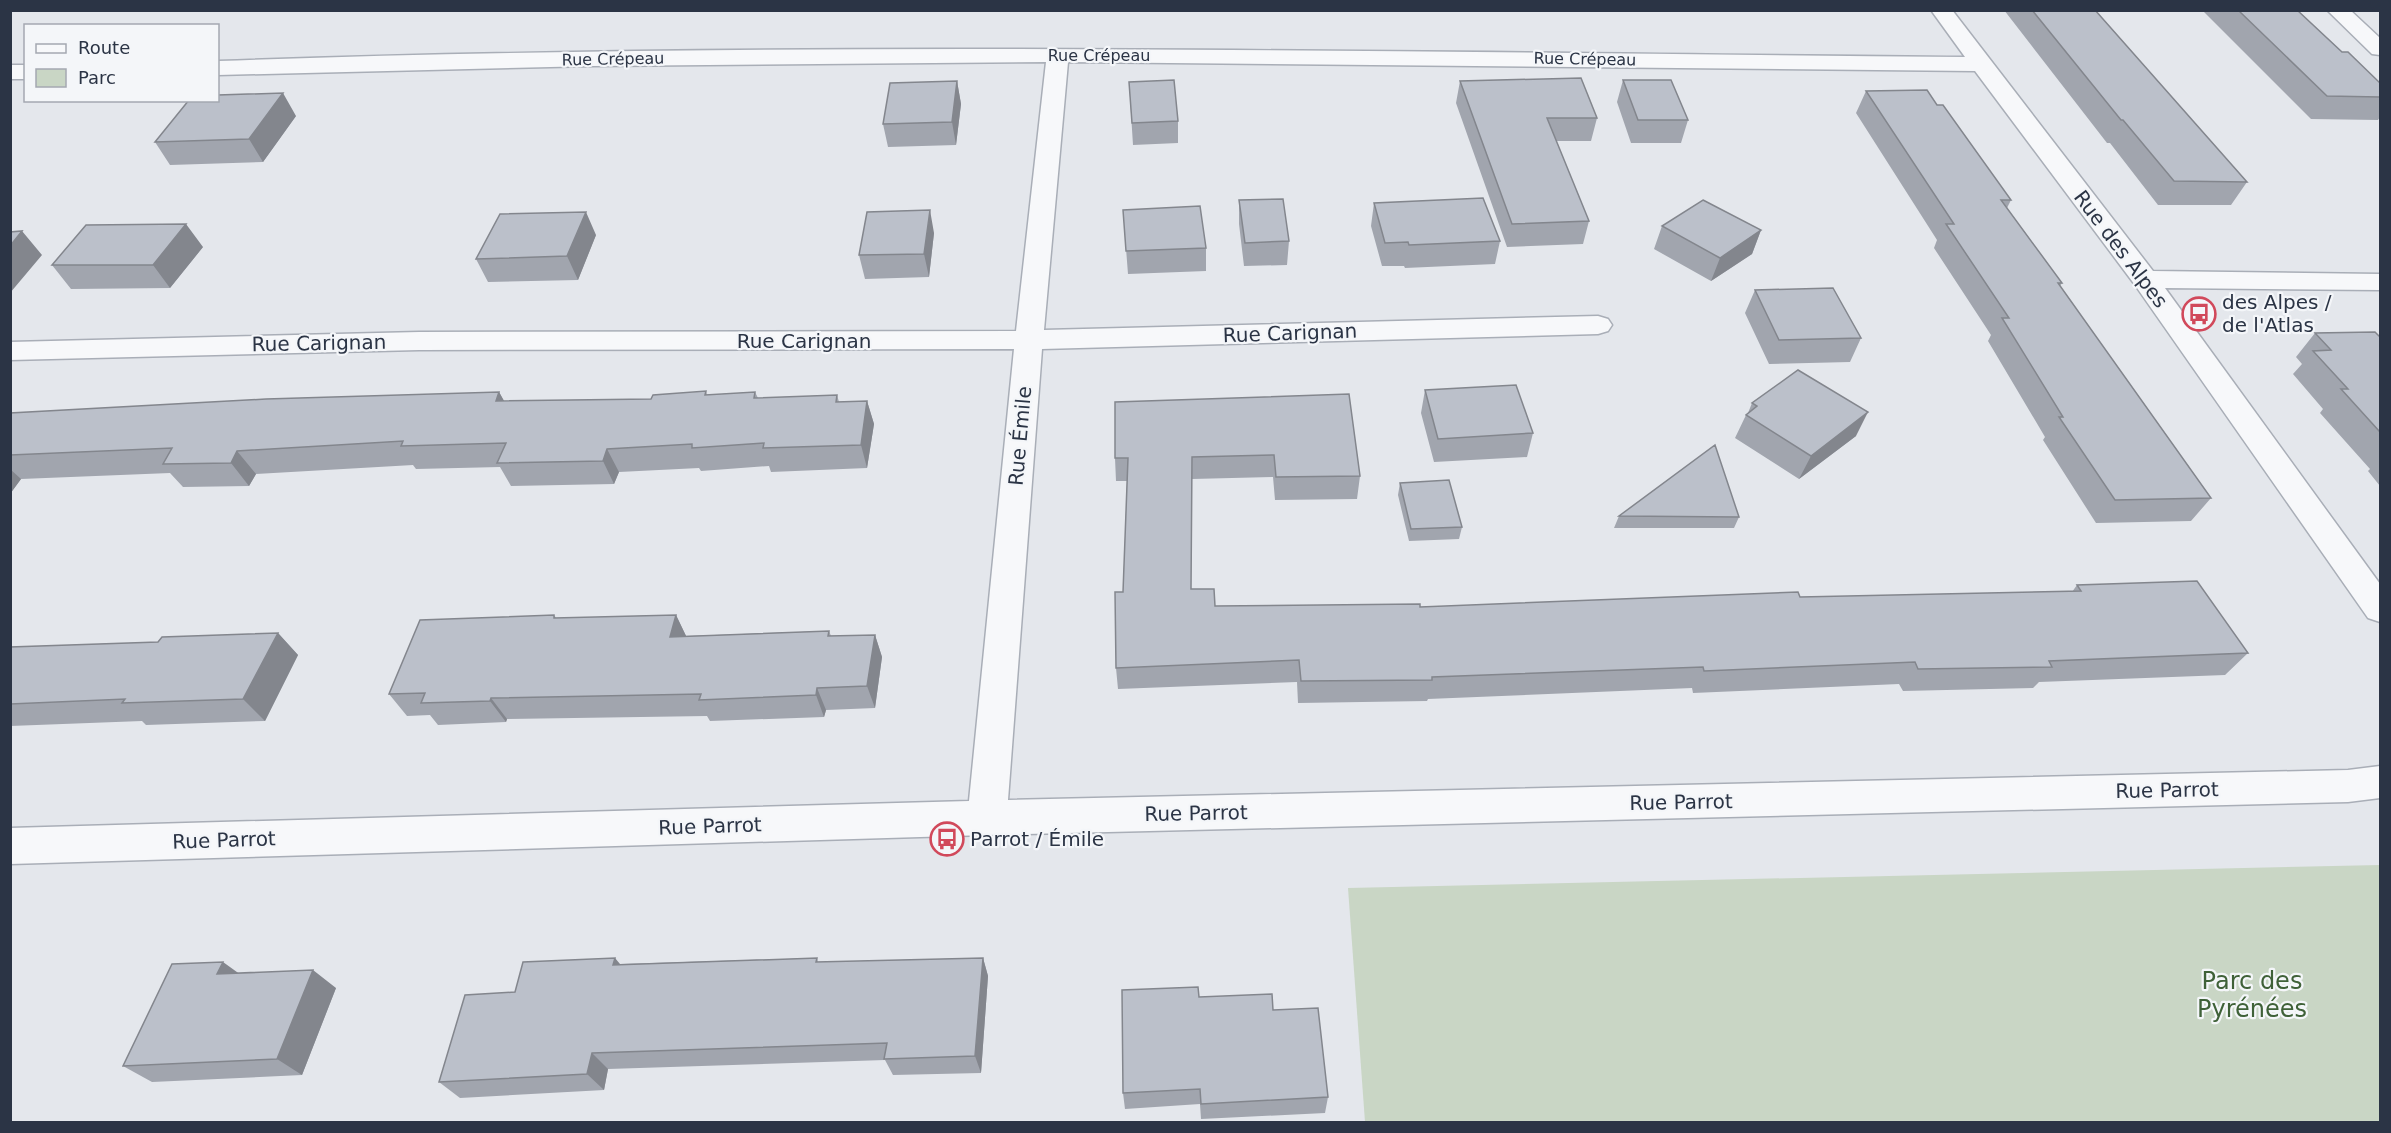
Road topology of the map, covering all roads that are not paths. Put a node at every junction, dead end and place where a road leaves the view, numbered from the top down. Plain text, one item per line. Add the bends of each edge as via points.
1 (1941, 10) edge
2 (2337, 10) edge
3 (2380, 49) edge
4 (1058, 55) junction
5 (1981, 64) junction
6 (219, 68) edge
7 (2145, 279) junction
8 (2380, 282) edge
9 (1598, 325) dead end
10 (1029, 340) junction
11 (10, 351) edge
12 (2380, 609) edge
13 (2380, 782) edge
14 (987, 818) junction
15 (10, 846) edge

1 - 5 street, Rue des Alpes
2 - 3 street
4 - 5 street, Rue Crépeau
4 - 6 street, Rue Crépeau via 593,59
4 - 10 street, Rue Émile
5 - 7 street, Rue des Alpes
7 - 8 street
7 - 12 street, Rue des Alpes
9 - 10 street, Rue Carignan
10 - 11 street, Rue Carignan via 419,341
10 - 14 street, Rue Émile
13 - 14 street, Rue Parrot via 2348,786
14 - 15 street, Rue Parrot

